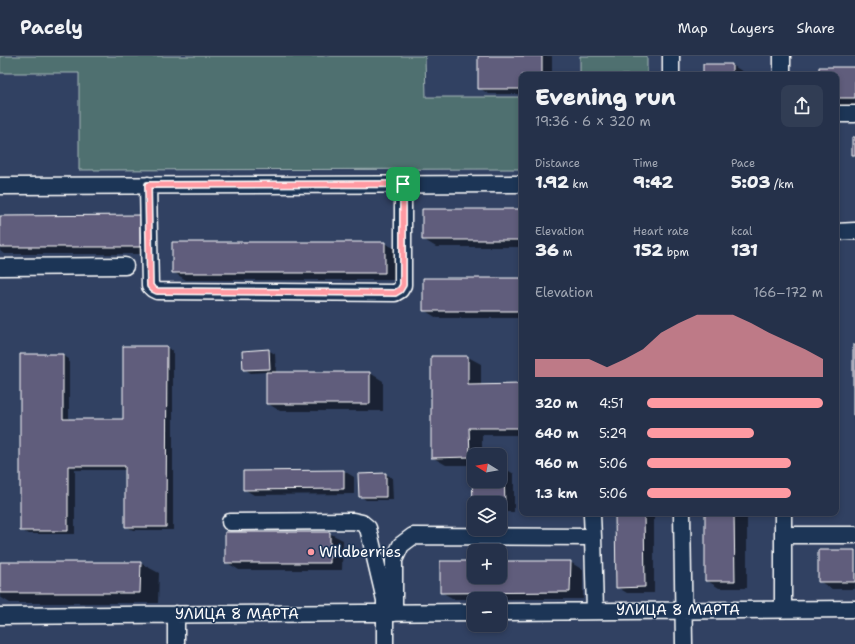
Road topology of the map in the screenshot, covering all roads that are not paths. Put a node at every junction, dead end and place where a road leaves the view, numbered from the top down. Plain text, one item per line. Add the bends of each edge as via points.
1 (671, 56) edge
2 (782, 56) edge
3 (671, 72) edge
4 (782, 72) edge
5 (839, 114) edge
6 (855, 114) edge
7 (403, 184) junction
8 (519, 184) edge
9 (148, 185) junction
10 (0, 186) edge
11 (855, 231) edge
12 (839, 232) edge
13 (125, 266) dead end
14 (0, 267) edge
15 (592, 516) dead end
16 (682, 516) edge
17 (783, 516) edge
18 (230, 522) dead end
19 (783, 535) junction
20 (855, 535) edge
21 (592, 537) junction
22 (783, 609) junction
23 (855, 609) edge
24 (684, 610) junction
25 (595, 611) junction
26 (467, 612) edge
27 (507, 612) edge
28 (390, 613) junction
29 (176, 614) junction
30 (0, 616) edge
31 (176, 644) edge
32 (385, 644) edge
33 (684, 644) edge

1 - 3 street
2 - 4 street
5 - 6 street
7 - 8 street
7 - 9 street
7 - 9 street via 403,285 395,293 157,291 150,286
9 - 10 street
11 - 12 street
13 - 14 street
15 - 21 street
16 - 24 street
17 - 19 street
18 - 28 street via 353,522 366,525
19 - 20 street
19 - 22 street
21 - 25 street
21 - 28 street via 413,536 401,545 394,560
22 - 23 street, УЛИЦА 8 МАРТА
22 - 24 street, УЛИЦА 8 МАРТА
24 - 25 street, УЛИЦА 8 МАРТА
24 - 33 street
25 - 27 street, УЛИЦА 8 МАРТА
26 - 28 street, УЛИЦА 8 МАРТА
28 - 29 street, УЛИЦА 8 МАРТА
28 - 32 street
29 - 30 street, УЛИЦА 8 МАРТА
29 - 31 street

